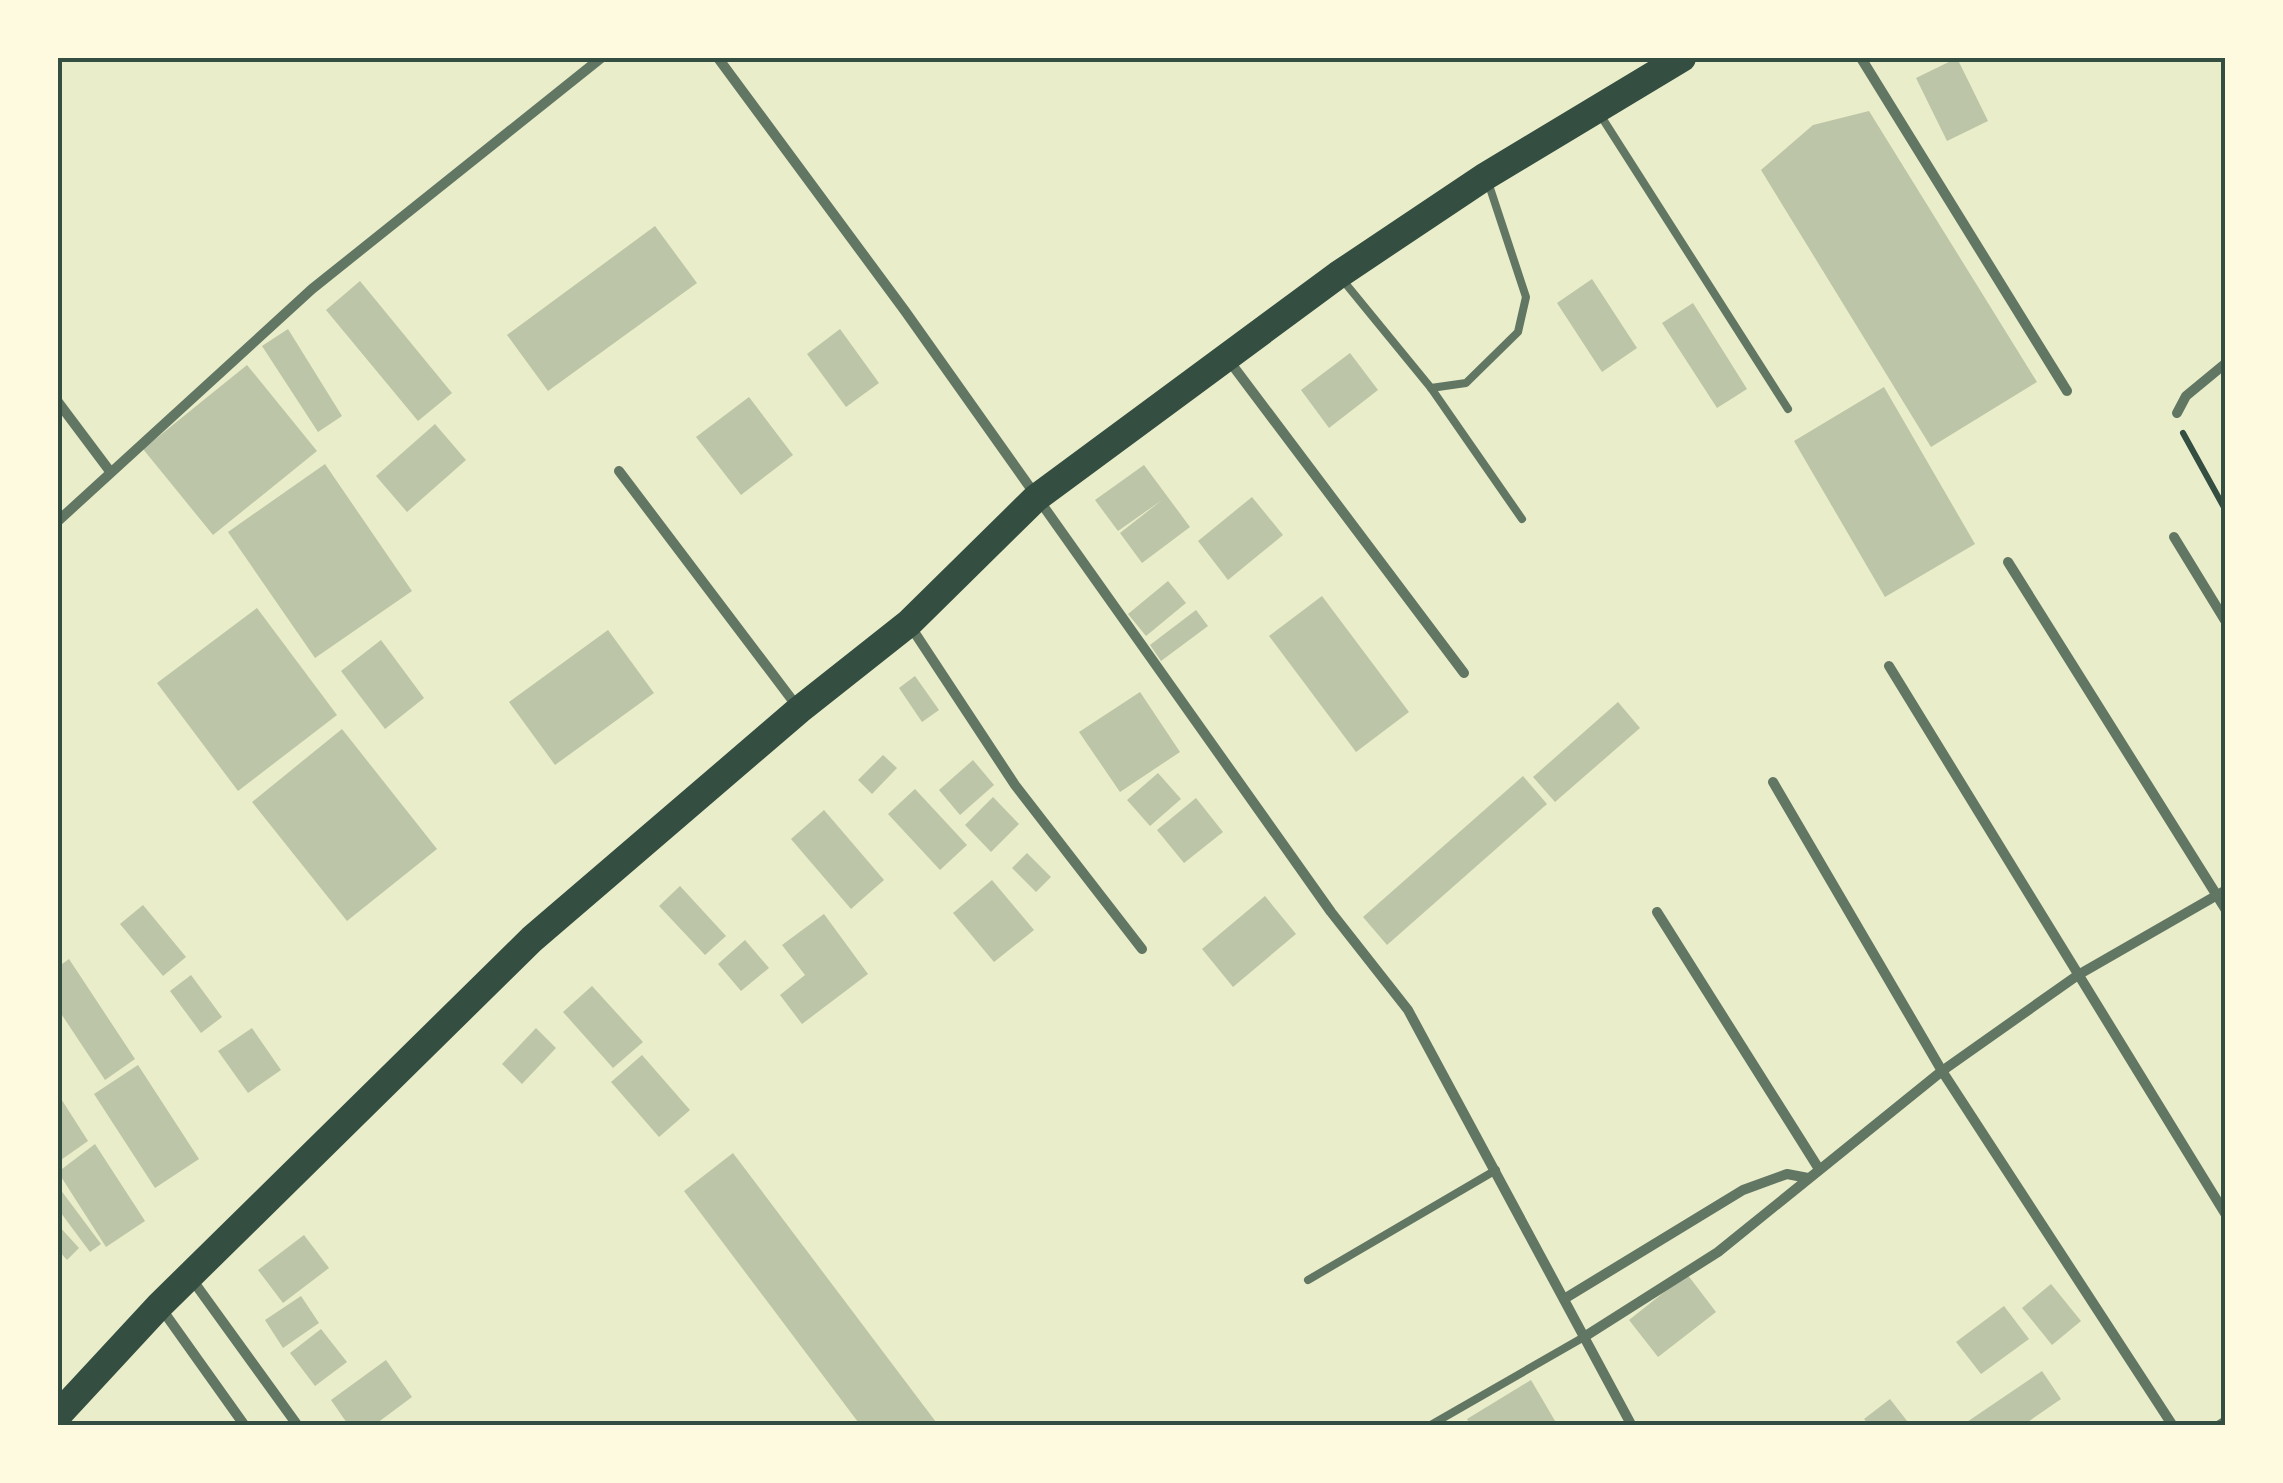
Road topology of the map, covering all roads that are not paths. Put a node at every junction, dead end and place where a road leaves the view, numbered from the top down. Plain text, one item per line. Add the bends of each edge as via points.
1 (601, 58) edge
2 (718, 58) edge
3 (1682, 58) edge
4 (1861, 58) edge
5 (1596, 109) junction
6 (1486, 176) junction
7 (1338, 275) junction
8 (1226, 356) junction
9 (2226, 363) edge
10 (1431, 388) junction
11 (2067, 391) dead end
12 (58, 402) edge
13 (1788, 409) dead end
14 (2177, 413) road end
15 (109, 470) junction
16 (620, 470) dead end
17 (1036, 498) junction
18 (1522, 519) dead end
19 (58, 520) edge
20 (2174, 537) dead end
21 (2008, 562) dead end
22 (2226, 622) edge
23 (909, 623) junction
24 (1889, 666) dead end
25 (1464, 672) dead end
26 (799, 710) junction
27 (1773, 782) dead end
28 (2221, 893) edge
29 (2226, 910) edge
30 (1657, 912) dead end
31 (1142, 949) dead end
32 (2078, 975) junction
33 (1942, 1071) junction
34 (1819, 1169) junction
35 (1496, 1170) junction
36 (1808, 1178) junction
37 (2226, 1216) edge
38 (190, 1277) junction
39 (1308, 1280) dead end
40 (1564, 1299) junction
41 (160, 1306) junction
42 (1584, 1337) junction
43 (58, 1414) edge
44 (2226, 1421) edge
45 (245, 1426) edge
46 (298, 1426) edge
47 (1430, 1426) edge
48 (1632, 1426) edge
49 (2173, 1426) edge
50 (2218, 1426) edge

1 - 15 street via 312,289
2 - 17 street
3 - 5 highway
4 - 11 street
5 - 6 highway
5 - 13 lane
6 - 7 highway
6 - 10 lane via 1526,297 1518,332 1466,383
7 - 8 highway
7 - 10 lane
8 - 17 highway
8 - 25 street
9 - 14 street via 2186,396
10 - 18 lane
12 - 15 street
15 - 19 street
16 - 26 street
17 - 23 highway
17 - 35 street via 1408,1010
20 - 22 street
21 - 28 street
23 - 26 highway
23 - 31 street via 1015,784
24 - 32 street
26 - 38 highway via 532,939
27 - 33 street
28 - 29 street
28 - 32 street
30 - 34 street
32 - 33 street
32 - 37 street
33 - 34 street
33 - 49 street
34 - 36 street
35 - 39 lane
35 - 40 street
36 - 40 street via 1787,1174 1743,1190
36 - 42 street via 1718,1252
38 - 41 highway
38 - 46 street
40 - 42 street
41 - 43 highway
41 - 45 street
42 - 47 lane
42 - 48 street
44 - 50 street

